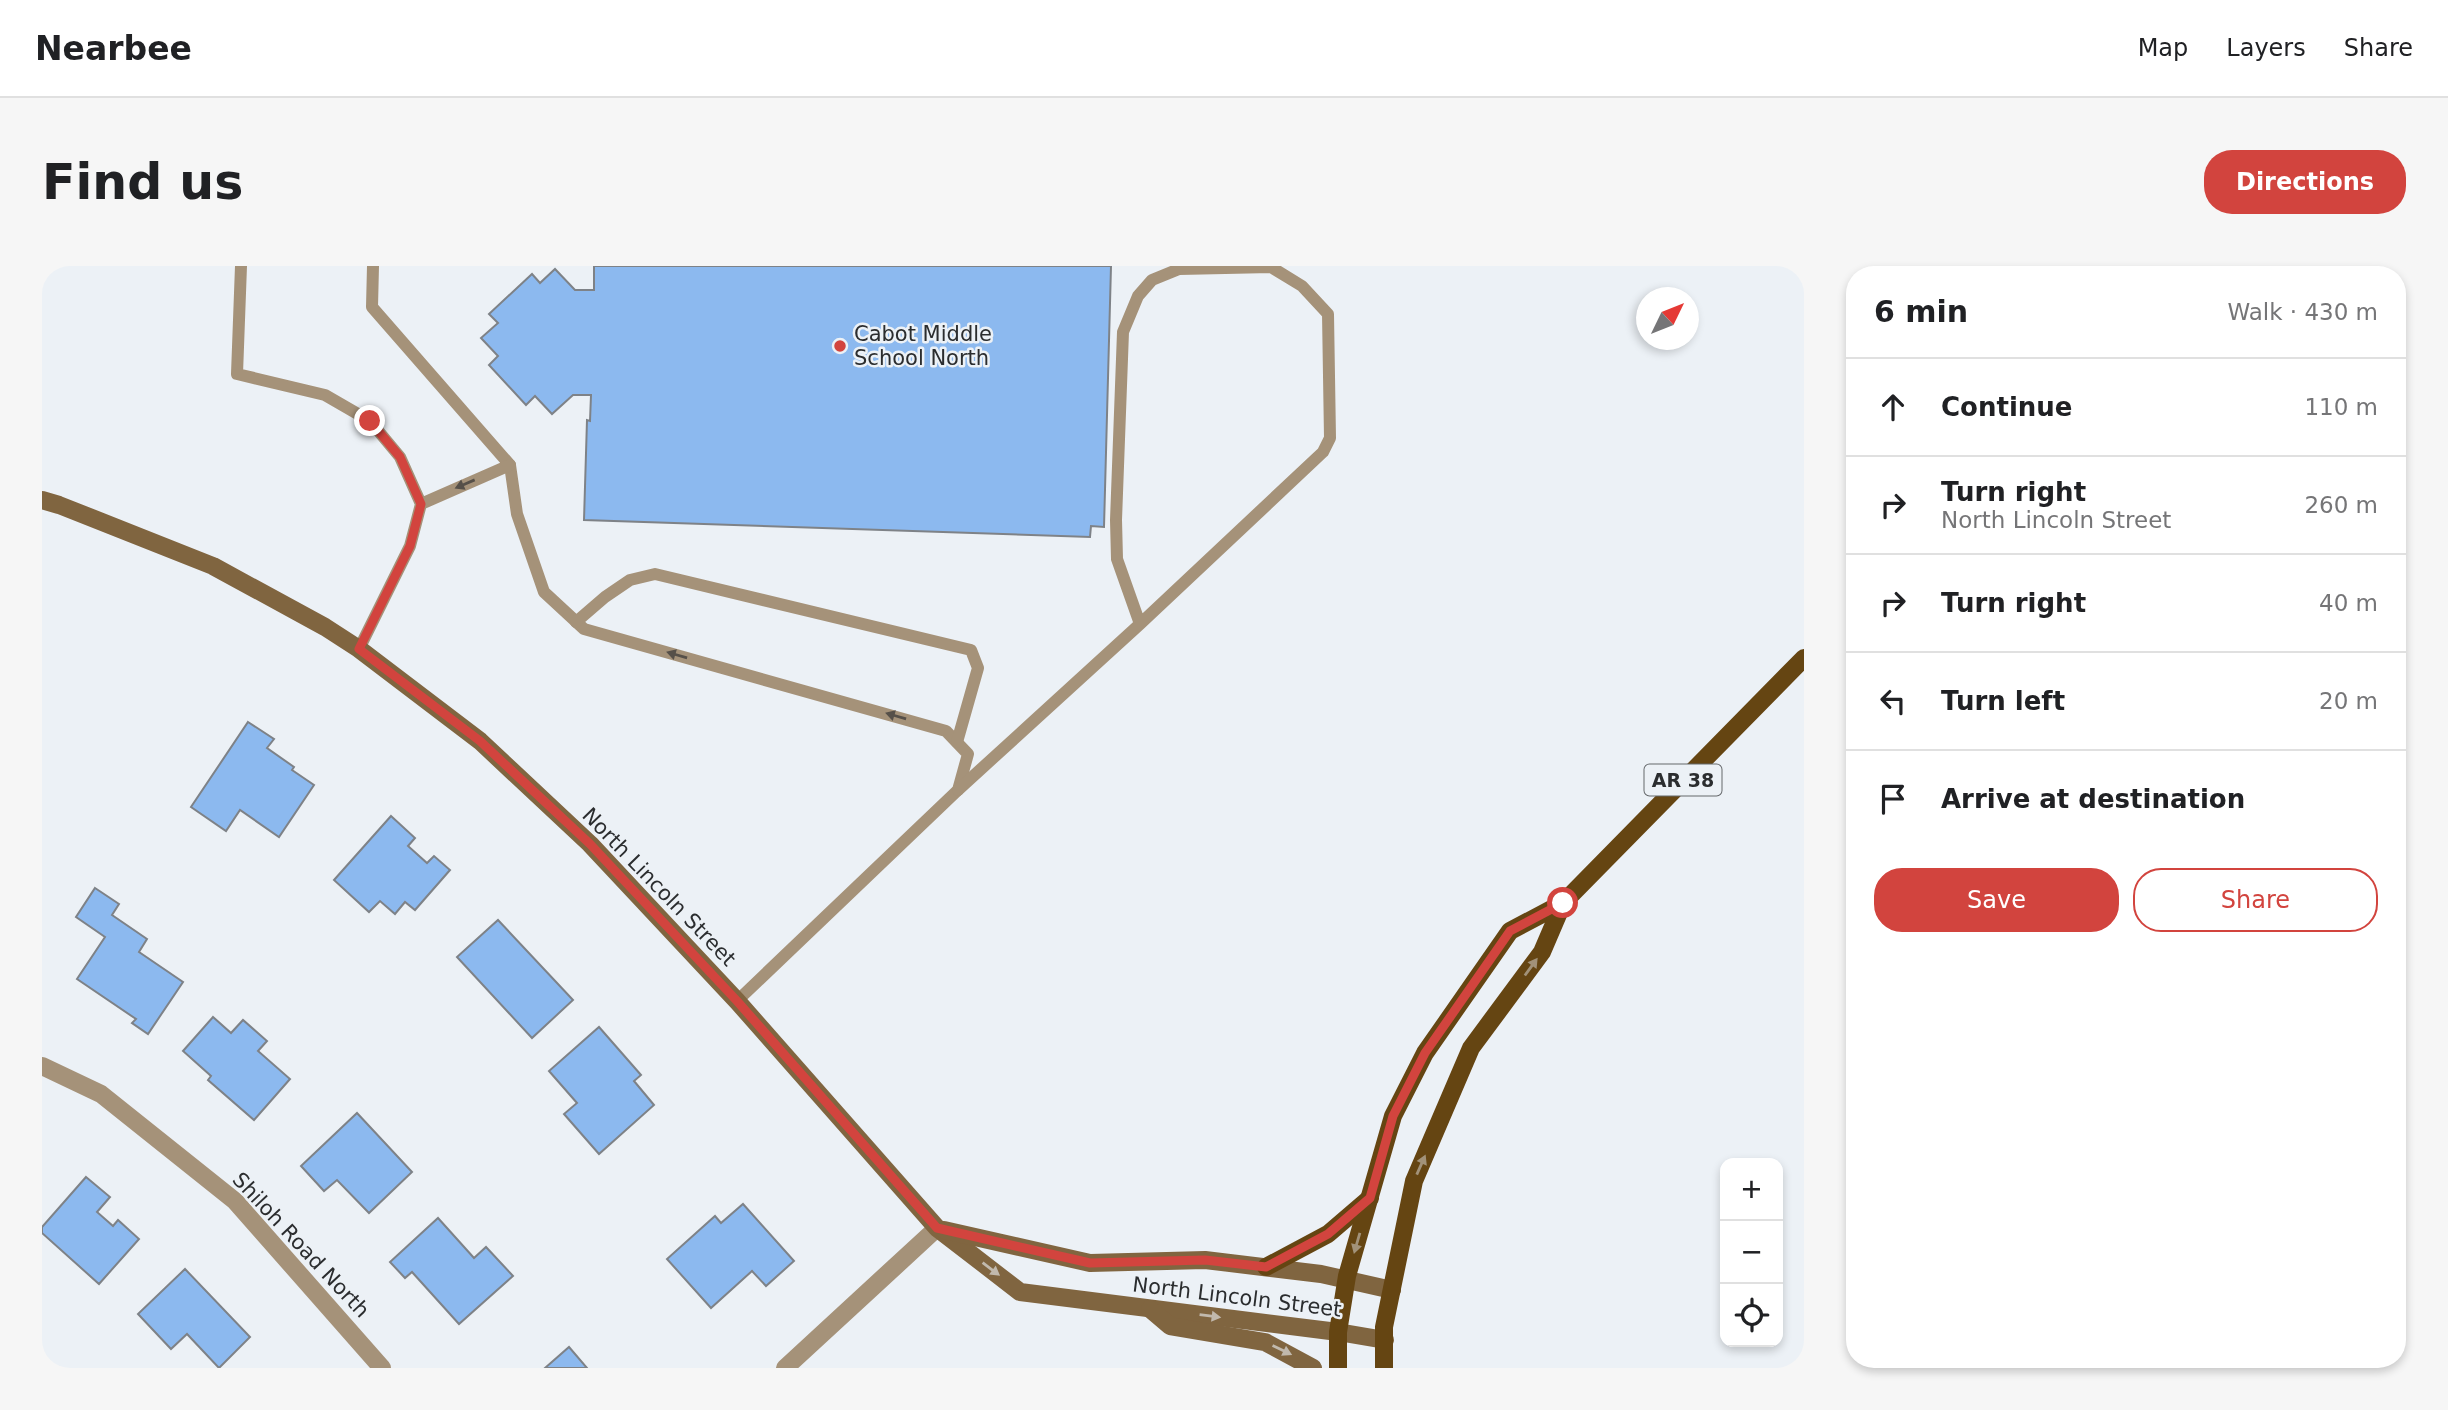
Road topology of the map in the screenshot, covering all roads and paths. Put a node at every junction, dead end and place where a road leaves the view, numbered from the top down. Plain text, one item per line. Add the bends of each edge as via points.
1 (241, 266) edge
2 (373, 266) edge
3 (510, 465) junction
4 (42, 500) edge
5 (421, 504) junction
6 (576, 622) junction
7 (1140, 624) junction
8 (359, 649) junction
9 (1804, 658) edge
10 (957, 742) junction
11 (958, 790) junction
12 (1563, 903) junction
13 (737, 1001) junction
14 (42, 1066) edge
15 (1370, 1198) junction
16 (937, 1228) junction
17 (1266, 1267) junction
18 (1347, 1280) junction
19 (1392, 1290) junction
20 (1150, 1309) junction
21 (1338, 1332) junction
22 (1385, 1340) junction
23 (382, 1368) edge
24 (785, 1368) edge
25 (1313, 1368) edge
26 (1338, 1368) edge
27 (1384, 1368) edge

1 - 5 lane via 237,374 324,395 370,421 400,457
2 - 3 lane via 372,307
3 -> 5 lane
3 - 6 lane via 517,514 544,592
4 - 8 street, North Lincoln Street via 213,566
5 - 8 lane via 410,546
10 -> 6 lane via 946,731 584,629
6 - 10 lane via 629,580 655,574 971,650 978,668
7 - 7 lane via 1324,452 1330,438 1328,314 1302,286 1270,267 1178,269 1152,280 1138,296 1123,332 1117,559
7 - 11 lane
8 - 13 street, North Lincoln Street via 480,741 590,844
9 - 12 main road, AR 38
10 - 11 lane via 968,754
11 - 13 lane
12 - 15 main road, AR 38 via 1510,931 1425,1053 1393,1116
19 -> 12 main road, AR 38 via 1414,1181 1471,1048 1542,952
13 - 16 street, North Lincoln Street
14 - 23 street, Shiloh Road North via 101,1094 235,1201
15 - 17 main road via 1328,1234
15 -> 18 main road, AR 38
16 - 17 street, North Lincoln Street via 1090,1263 1205,1260
16 -> 20 street, North Lincoln Street via 1020,1292
16 - 24 street
17 - 18 street, North Lincoln Street
18 - 19 street, North Lincoln Street
18 - 21 main road, AR 38
19 - 22 main road, AR 38
20 -> 21 street, North Lincoln Street
20 -> 25 street via 1170,1326 1265,1342
21 - 22 street, North Lincoln Street
21 - 26 main road, AR 38
22 - 27 main road, AR 38

